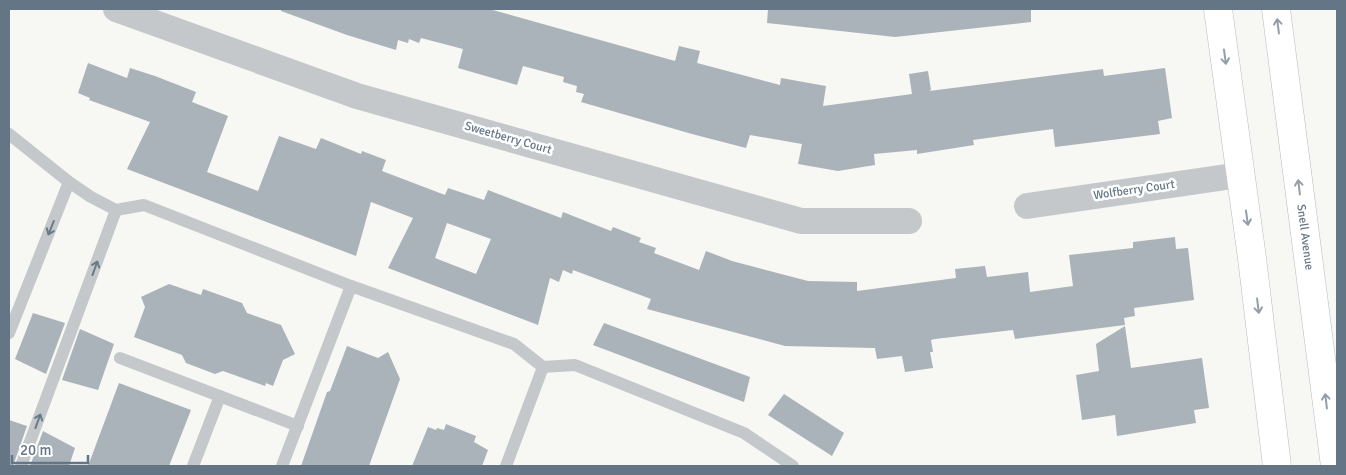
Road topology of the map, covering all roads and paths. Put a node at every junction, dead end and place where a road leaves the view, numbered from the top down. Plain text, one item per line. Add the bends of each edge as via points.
1 (116, 9) edge
2 (1218, 9) edge
3 (1276, 9) edge
4 (9, 134) edge
5 (1240, 174) junction
6 (69, 182) junction
7 (1027, 206) dead end
8 (116, 210) junction
9 (909, 221) dead end
10 (351, 286) junction
11 (9, 333) edge
12 (120, 358) dead end
13 (543, 368) junction
14 (220, 396) junction
15 (298, 426) junction
16 (21, 466) edge
17 (193, 466) edge
18 (282, 466) edge
19 (506, 466) edge
20 (793, 466) edge
21 (1278, 466) edge
22 (1336, 466) edge

1 - 9 street, Sweetberry Court via 358,96 800,221
2 -> 5 main road
22 -> 3 main road, Snell Avenue
4 - 6 lane
5 - 7 street, Wolfberry Court
5 -> 21 main road
6 - 8 lane
6 -> 11 lane
8 - 10 lane via 144,205
16 -> 8 lane
10 - 13 lane via 514,344
10 - 15 lane
12 - 14 lane
13 - 19 lane
13 - 20 lane via 574,365 744,433
14 - 15 lane
14 - 17 lane
15 - 18 lane

